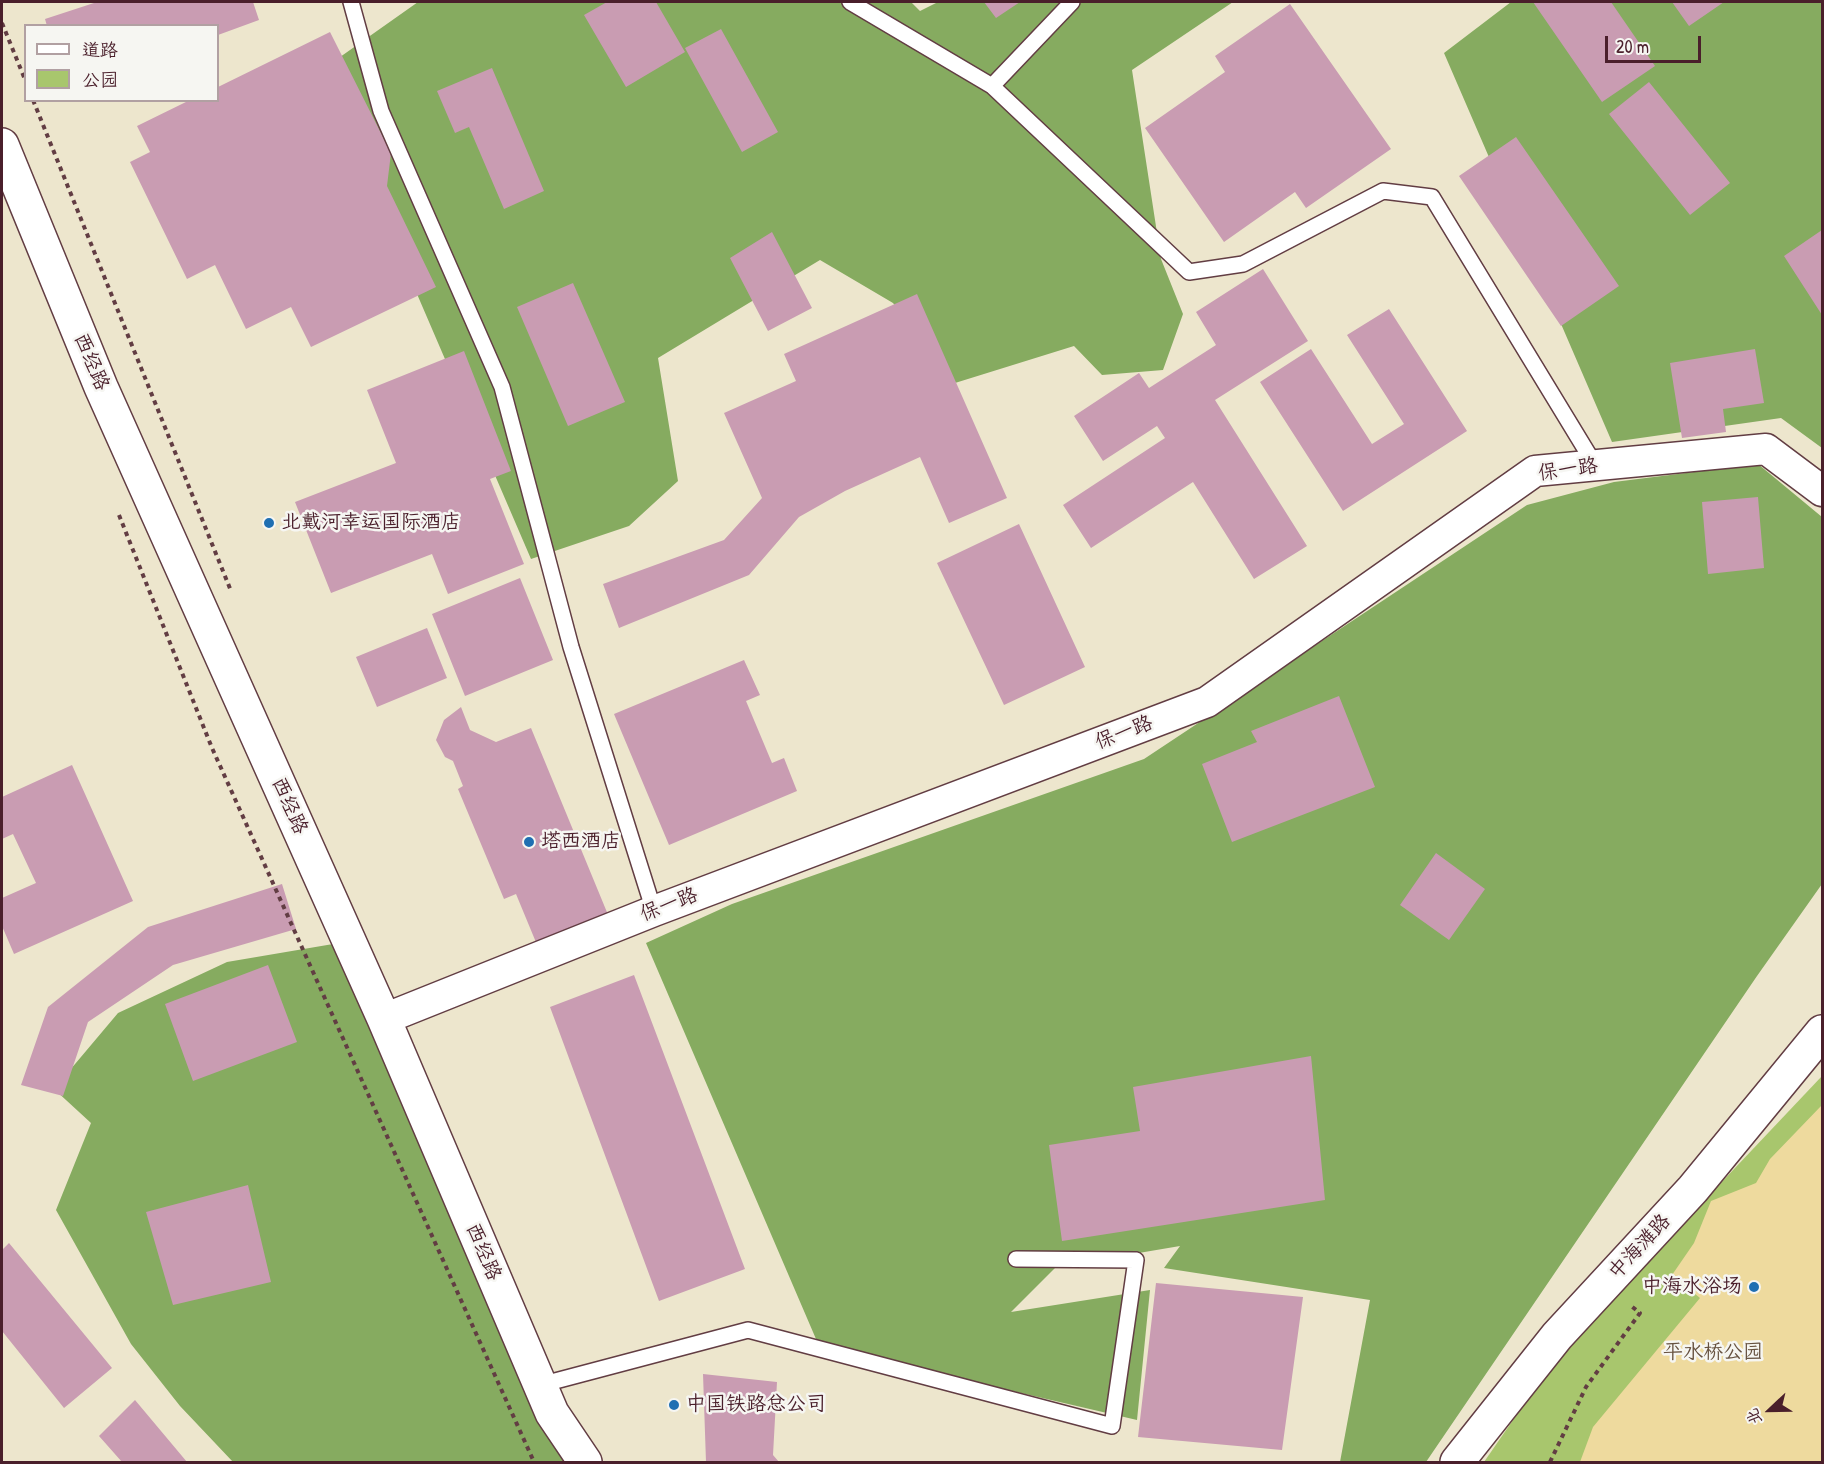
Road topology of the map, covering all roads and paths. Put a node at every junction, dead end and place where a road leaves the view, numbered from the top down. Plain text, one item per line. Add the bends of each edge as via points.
1 (351, 2) edge
2 (850, 2) edge
3 (1072, 2) edge
4 (2, 23) edge
5 (24, 77) edge
6 (992, 86) junction
7 (2, 146) edge
8 (1595, 465) junction
9 (1822, 492) edge
10 (116, 506) dead end
11 (654, 911) junction
12 (384, 1019) junction
13 (1822, 1032) edge
14 (1016, 1259) dead end
15 (1606, 1284) junction
16 (540, 1385) junction
17 (534, 1462) edge
18 (585, 1462) edge
19 (1457, 1462) edge
20 (1550, 1462) edge

1 - 11 lane via 381,111 502,387 571,647
2 - 6 lane
3 - 6 lane
4 - 5 path
6 - 8 lane via 1189,272 1243,264 1383,191 1432,197
7 - 12 main road, 西经路 via 101,387
8 - 9 street, 保一路 via 1766,449
8 - 11 street, 保一路 via 1535,471 1207,702
10 - 17 path via 212,748
11 - 12 street, 保一路
12 - 16 main road, 西经路
13 - 15 main road, 中海滩路 via 1694,1189
14 - 16 lane via 1136,1260 1112,1426 748,1330
15 - 19 main road, 中海滩路 via 1557,1336
15 - 20 path via 1640,1313 1586,1387
16 - 18 main road, 西经路 via 552,1413

